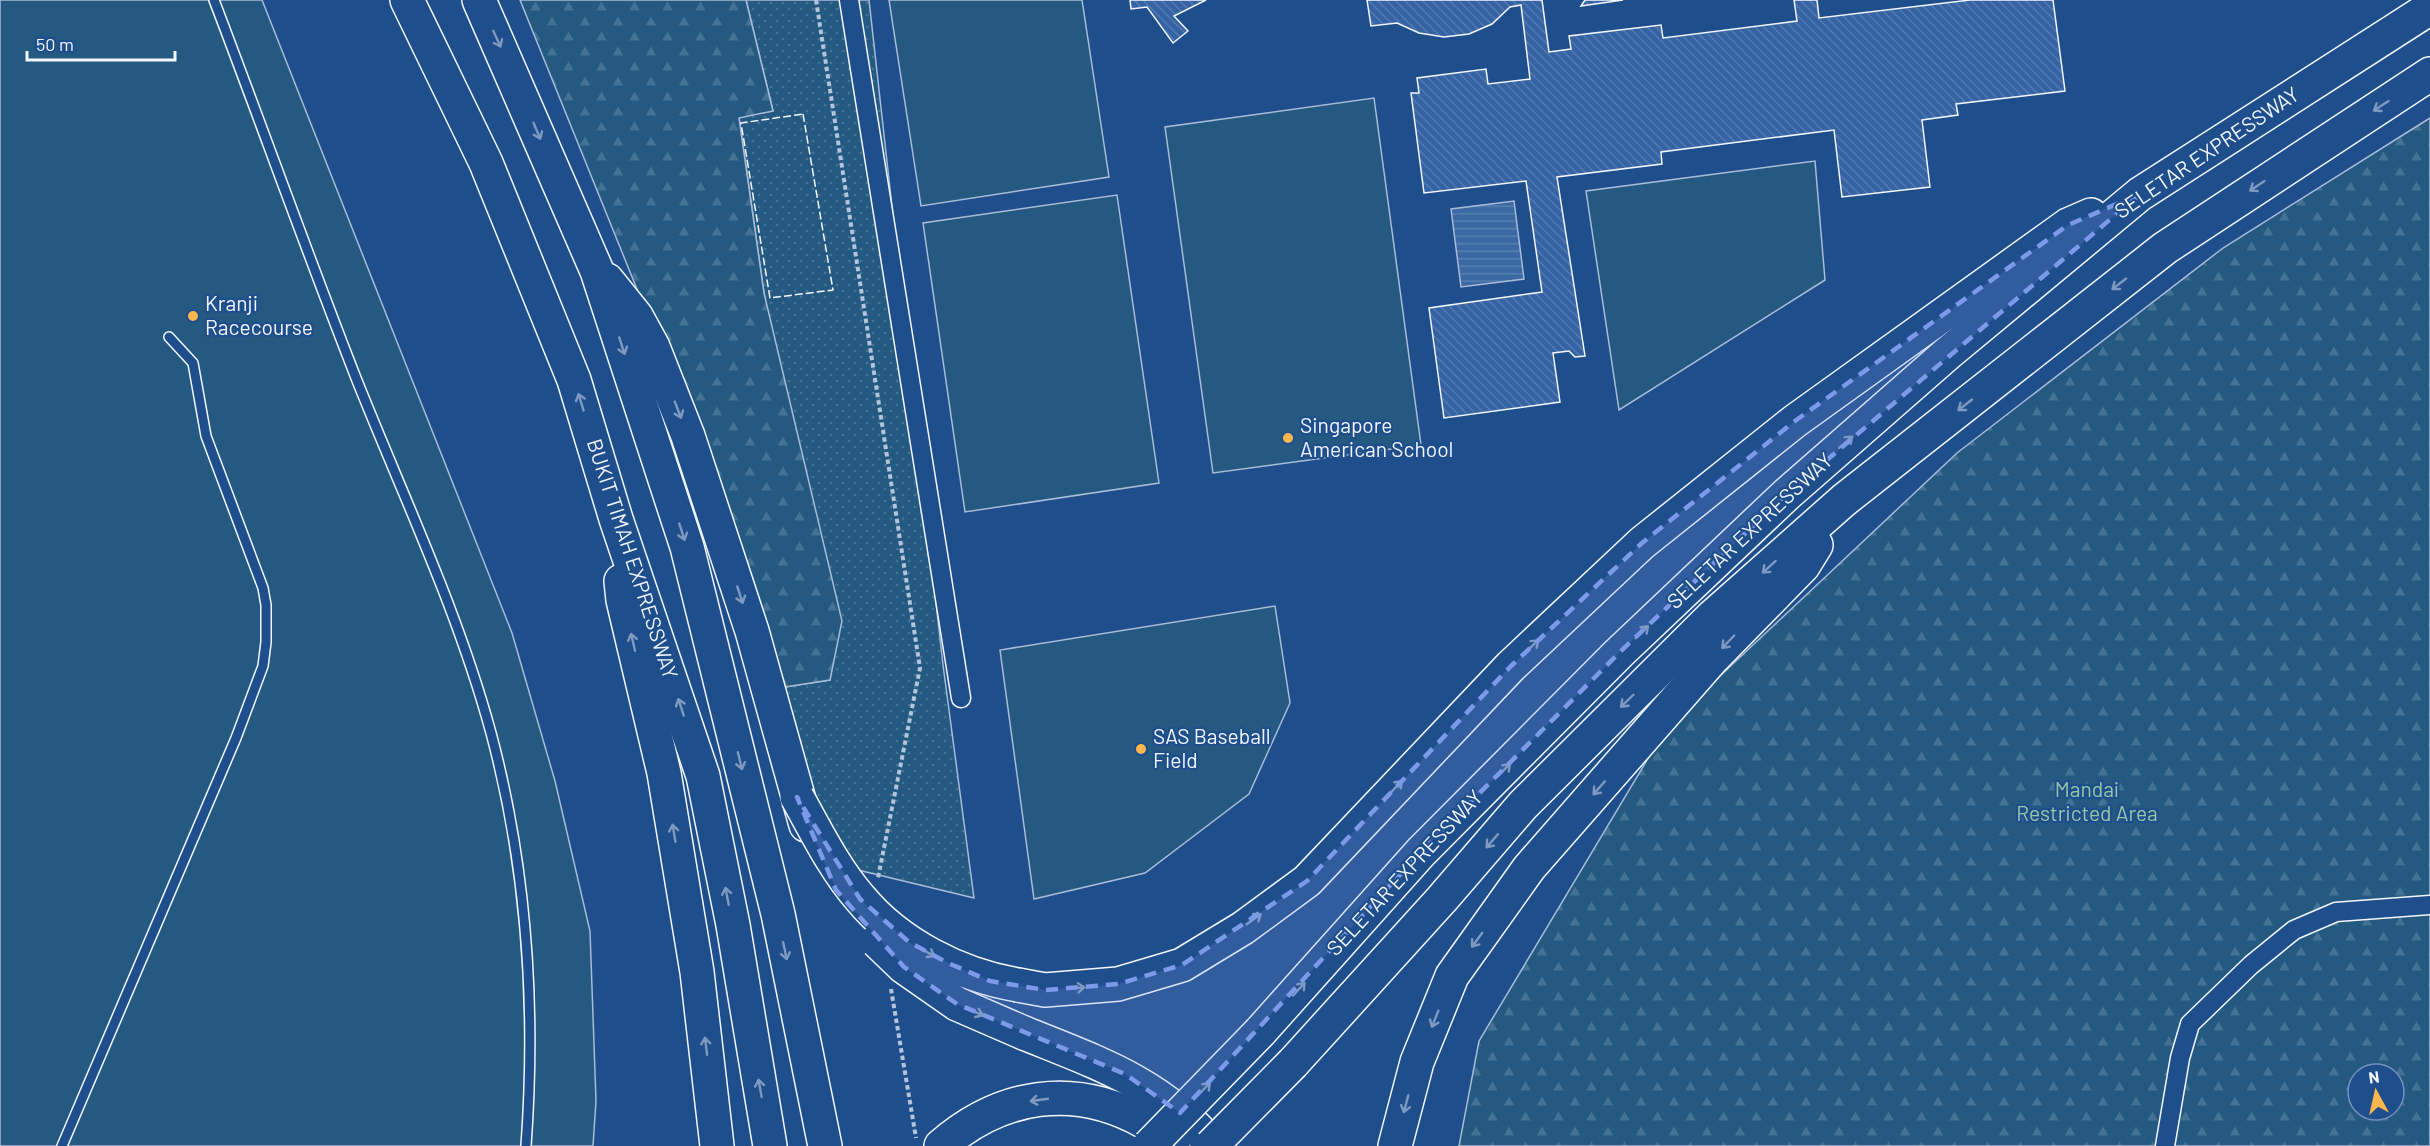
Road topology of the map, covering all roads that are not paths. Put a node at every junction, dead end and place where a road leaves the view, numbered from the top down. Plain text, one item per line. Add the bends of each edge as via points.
1 (214, 0) edge
2 (407, 0) edge
3 (479, 0) edge
4 (849, 0) edge
5 (2430, 8) edge
6 (2430, 74) edge
7 (2140, 194) junction
8 (597, 271) junction
9 (169, 337) dead end
10 (1844, 500) junction
11 (616, 519) junction
12 (960, 698) dead end
13 (797, 797) junction
14 (2430, 905) edge
15 (62, 1146) edge
16 (526, 1146) edge
17 (717, 1146) edge
18 (770, 1146) edge
19 (825, 1146) edge
20 (941, 1146) edge
21 (1149, 1146) edge
22 (1173, 1146) edge
23 (1212, 1146) edge
24 (1395, 1146) edge
25 (2165, 1146) edge

1 - 16 lane via 356,378 447,600 491,733 527,932 532,1070
11 -> 2 highway, BUKIT TIMAH EXPRESSWAY via 574,380 527,260 486,163
3 -> 8 highway
4 - 12 street
5 - 7 highway, SELETAR EXPRESSWAY
6 -> 10 highway, SELETAR EXPRESSWAY via 2165,248
13 -> 7 highway, bridge via 841,874 860,899 909,942 948,963 990,981 1046,990 1118,984 1182,965 1243,928 1307,881 1511,666 1642,543 1795,421 2068,225
21 -> 7 highway, SELETAR EXPRESSWAY, bridge via 1260,1032 1421,852 1628,645 1787,494 1947,354
8 -> 13 highway via 636,316 653,347 688,436 752,631
8 -> 19 highway via 687,547 778,915
9 - 15 lane via 193,363 212,454 262,588 266,642 257,685 236,738
10 -> 23 highway, SELETAR EXPRESSWAY, bridge via 1713,616 1523,806 1293,1063
10 -> 24 highway via 1803,566 1712,659 1529,868 1452,976 1418,1062
17 -> 11 highway via 697,972 664,773 623,600
18 -> 11 highway, BUKIT TIMAH EXPRESSWAY via 703,776
13 -> 23 highway, bridge via 825,871 842,899 904,967 957,1004 1125,1074 1165,1100
14 - 25 street via 2336,912 2294,930 2243,972 2190,1024
22 -> 20 highway via 1146,1123 1097,1101 1068,1098 1008,1106 965,1127

